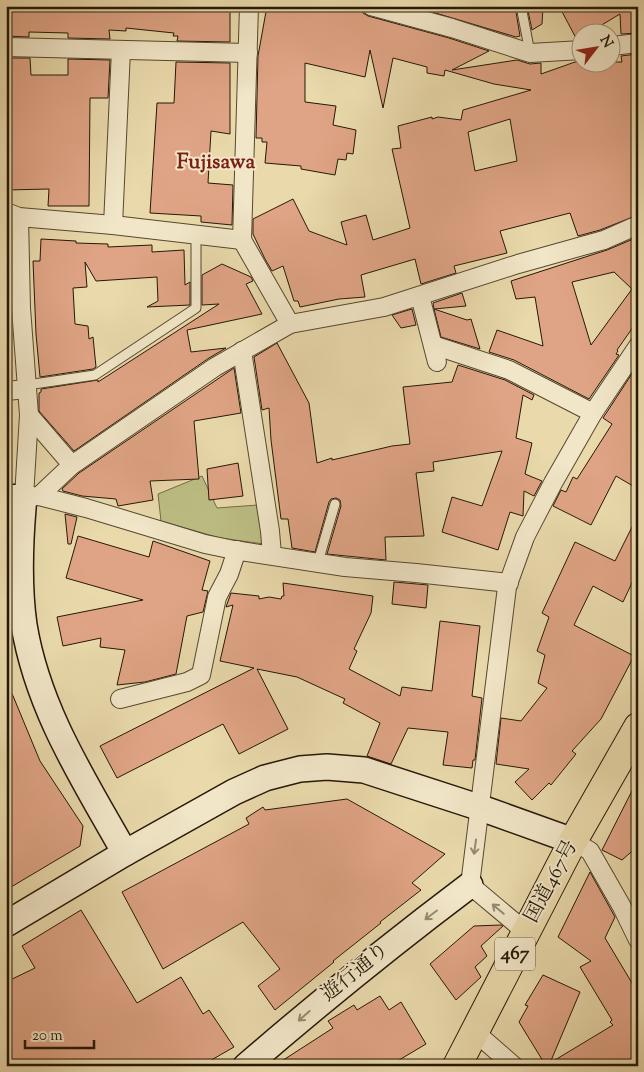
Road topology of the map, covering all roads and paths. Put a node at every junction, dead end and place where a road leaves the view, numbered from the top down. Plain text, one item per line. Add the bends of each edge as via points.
1 (249, 6) edge
2 (371, 6) edge
3 (521, 6) edge
4 (638, 43) edge
5 (622, 45) edge
6 (6, 47) edge
7 (121, 50) junction
8 (572, 50) edge
9 (530, 52) junction
10 (248, 53) junction
11 (13, 215) edge
12 (113, 225) junction
13 (638, 225) edge
14 (196, 234) junction
15 (242, 240) junction
16 (420, 296) junction
17 (290, 324) junction
18 (433, 345) junction
19 (637, 350) edge
20 (242, 352) junction
21 (437, 362) dead end
22 (27, 387) junction
23 (6, 391) edge
24 (593, 413) junction
25 (29, 415) junction
26 (72, 465) junction
27 (23, 497) edge
28 (335, 504) dead end
29 (237, 550) junction
30 (272, 556) junction
31 (318, 562) junction
32 (508, 583) junction
33 (120, 699) dead end
34 (638, 726) edge
35 (480, 808) junction
36 (573, 841) junction
37 (125, 853) junction
38 (470, 886) junction
39 (6, 924) edge
40 (526, 932) junction
41 (638, 940) edge
42 (475, 1032) junction
43 (246, 1066) edge
44 (457, 1066) edge
45 (514, 1066) edge

1 - 10 street
2 - 9 street
3 - 9 lane
4 - 5 street
6 - 7 street
7 - 10 street
7 - 12 street
8 - 9 street
10 - 15 street
11 - 12 street
11 - 22 street
12 - 14 street
13 - 16 street via 604,240
14 - 15 street
14 - 22 lane via 196,308 95,375
15 - 17 street
16 - 17 street via 384,307
16 - 18 street
17 - 20 street
18 - 21 street
18 - 24 street via 510,370
19 - 24 street
20 - 26 street
20 - 30 street
22 - 23 street
22 - 25 street
24 - 32 street via 525,537
25 - 26 street
25 - 27 street
26 - 27 street
27 - 29 street via 86,508 205,544
27 - 37 street via 21,583 24,625 34,667 47,708 65,747
28 - 31 lane
29 - 30 street
29 - 33 street via 217,597 201,675 187,682
30 - 31 street
31 - 32 street via 346,568
32 - 35 street
34 - 36 highway, 国道467号 / 467
35 - 36 street
35 - 37 street via 364,770 300,769 265,778 234,792
35 -> 38 street
36 - 40 highway, 国道467号 / 467
36 - 41 street via 590,851
37 - 39 street
40 -> 38 street
38 -> 43 street, 遊行通り via 373,959
40 - 42 highway, 国道467号 / 467
42 - 44 highway, 国道467号 / 467
42 - 45 street

